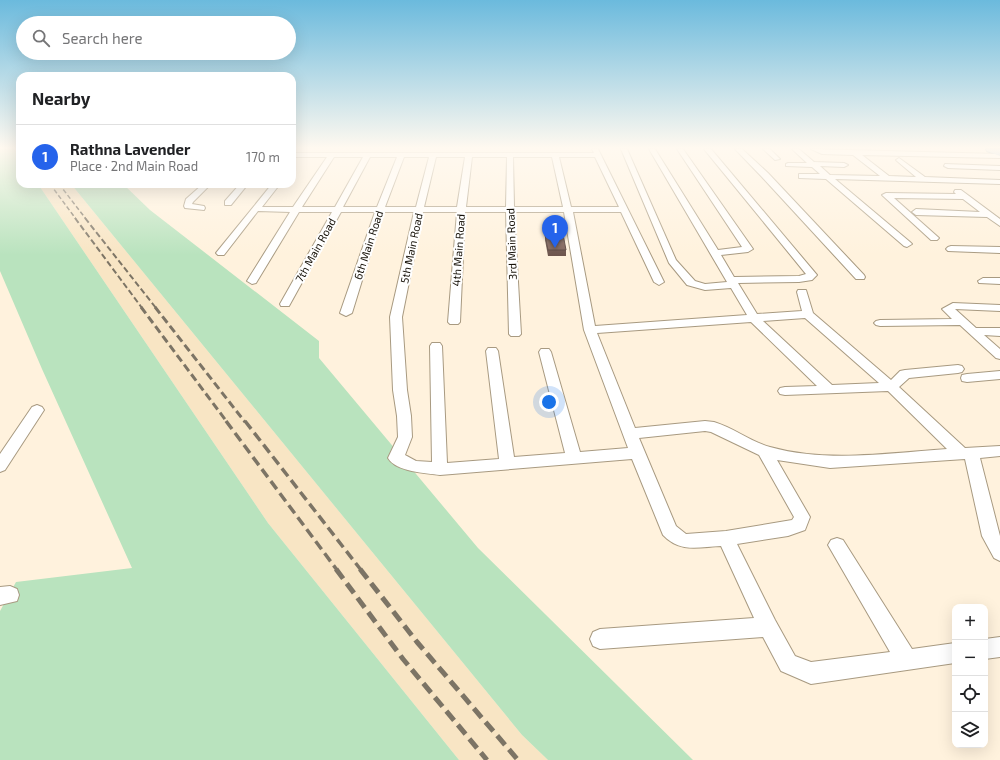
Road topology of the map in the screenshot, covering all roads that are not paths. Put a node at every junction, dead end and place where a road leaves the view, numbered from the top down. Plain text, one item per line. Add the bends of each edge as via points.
1 (312, 184) edge
2 (352, 184) edge
3 (390, 184) edge
4 (425, 184) edge
5 (465, 184) edge
6 (510, 184) edge
7 (562, 184) edge
8 (613, 184) edge
9 (639, 184) edge
10 (673, 184) edge
11 (704, 184) edge
12 (737, 184) edge
13 (774, 184) edge
14 (838, 184) edge
15 (893, 184) edge
16 (921, 184) edge
17 (948, 184) edge
18 (203, 188) edge
19 (241, 188) edge
20 (273, 188) edge
21 (928, 190) dead end
22 (902, 192) dead end
23 (964, 197) junction
24 (228, 203) dead end
25 (200, 208) dead end
26 (256, 209) junction
27 (296, 209) junction
28 (338, 209) junction
29 (380, 209) junction
30 (419, 210) junction
31 (461, 210) junction
32 (510, 210) junction
33 (568, 210) junction
34 (625, 210) junction
35 (916, 212) dead end
36 (988, 214) junction
37 (1000, 223) edge
38 (934, 238) dead end
39 (907, 244) dead end
40 (951, 249) dead end
41 (1000, 250) edge
42 (221, 252) dead end
43 (714, 253) junction
44 (860, 277) dead end
45 (983, 280) dead end
46 (252, 281) dead end
47 (1000, 281) edge
48 (659, 282) dead end
49 (732, 282) junction
50 (802, 292) dead end
51 (286, 304) dead end
52 (1000, 308) edge
53 (346, 313) dead end
54 (808, 314) junction
55 (754, 318) junction
56 (454, 322) dead end
57 (963, 322) junction
58 (880, 323) dead end
59 (590, 330) junction
60 (974, 331) junction
61 (1000, 332) edge
62 (515, 334) dead end
63 (436, 346) dead end
64 (492, 351) dead end
65 (546, 352) dead end
66 (1000, 355) edge
67 (1000, 375) edge
68 (891, 387) junction
69 (828, 388) junction
70 (785, 391) dead end
71 (37, 410) dead end
72 (630, 434) junction
73 (764, 451) junction
74 (1000, 451) edge
75 (637, 453) junction
76 (966, 453) junction
77 (574, 459) junction
78 (507, 464) junction
79 (0, 466) edge
80 (440, 469) junction
81 (996, 536) edge
82 (726, 538) junction
83 (837, 545) dead end
84 (1000, 554) edge
85 (768, 627) junction
86 (600, 639) dead end
87 (1000, 647) edge
88 (988, 649) edge
89 (952, 653) edge
90 (907, 660) junction

1 - 27 street
2 - 28 street, 7th Main Road
3 - 29 street, 6th Main Road
4 - 30 street, 5th Main Road
5 - 31 street, 4th Main Road
6 - 32 street, 3rd Main Road
7 - 33 street
8 - 34 street
9 - 49 street via 672,261 691,283 705,287
10 - 43 street
11 - 43 street via 748,249
12 - 49 street via 812,275 799,279
13 - 44 street
14 - 39 street
15 - 22 street
16 - 21 street
17 - 23 street
18 - 25 street via 188,206
19 - 24 street
20 - 26 street
23 - 36 street
23 - 38 street via 886,195
26 - 27 street
26 - 42 street
27 - 28 street
27 - 46 street
28 - 29 street
28 - 51 street, 7th Main Road
29 - 30 street
29 - 53 street, 6th Main Road
30 - 31 street
30 - 80 street, 5th Main Road via 396,318 405,437 396,458 414,466
31 - 32 street
31 - 56 street, 4th Main Road
32 - 33 street
32 - 62 street, 3rd Main Road
33 - 34 street
33 - 59 street
34 - 48 street
35 - 36 street
36 - 37 street
40 - 41 street
43 - 49 street
45 - 47 street
49 - 55 street
50 - 54 street
52 - 57 street via 949,307 948,309
54 - 55 street
54 - 68 street
55 - 59 street
55 - 69 street
57 - 58 street
57 - 60 street
59 - 72 street
60 - 61 street
60 - 66 street
63 - 80 street
64 - 78 street
65 - 77 street
67 - 68 street via 905,374
68 - 69 street
68 - 76 street
69 - 70 street
71 - 79 street
72 - 73 street via 714,427
72 - 75 street
73 - 76 street via 830,462
73 - 82 street via 802,517 800,524 788,529
74 - 76 street
75 - 77 street
75 - 82 street via 669,530 677,538 686,541
76 - 81 street
77 - 78 street
78 - 80 street
81 - 84 street
82 - 85 street
83 - 90 street
85 - 86 street
85 - 90 street via 788,664 811,673
87 - 88 street
89 - 90 street

